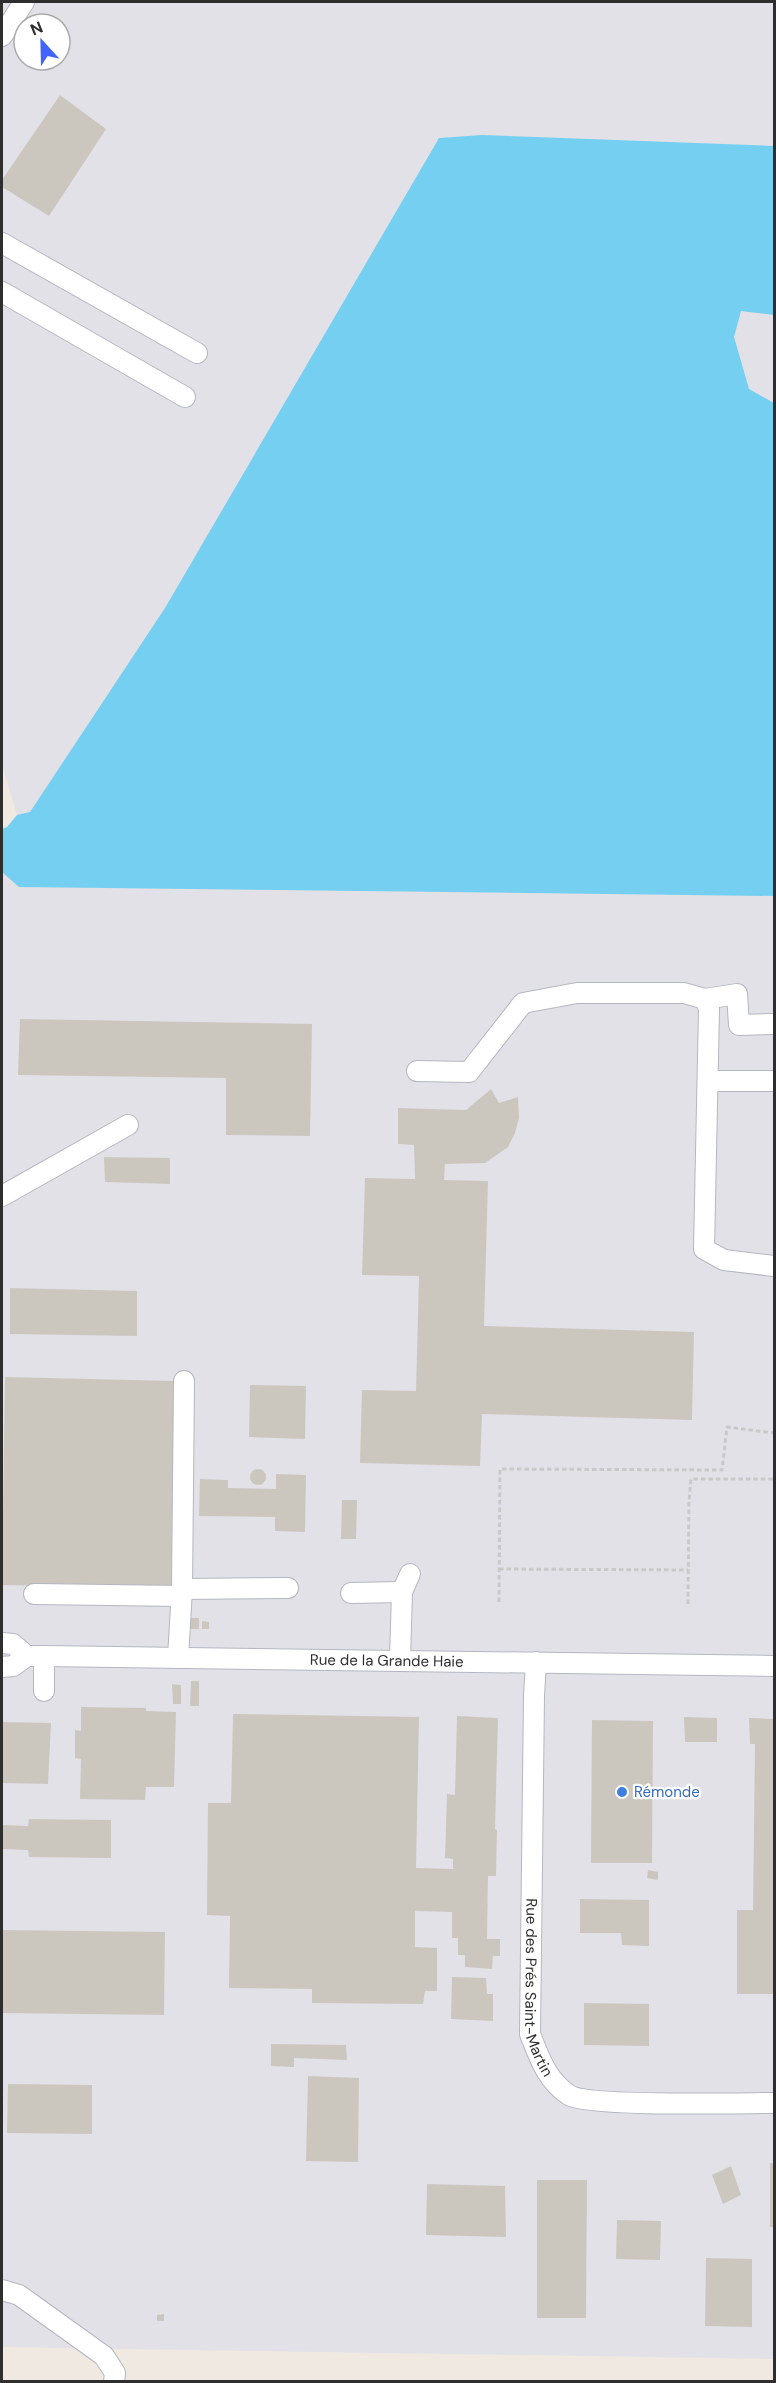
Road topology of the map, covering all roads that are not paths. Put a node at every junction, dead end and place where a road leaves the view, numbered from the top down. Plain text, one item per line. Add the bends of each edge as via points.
1 (24, 2) edge
2 (2, 36) edge
3 (2, 243) edge
4 (2, 292) edge
5 (197, 353) dead end
6 (185, 397) dead end
7 (705, 999) junction
8 (774, 1024) edge
9 (417, 1071) dead end
10 (708, 1081) junction
11 (774, 1081) edge
12 (128, 1125) dead end
13 (2, 1196) edge
14 (774, 1266) edge
15 (184, 1381) dead end
16 (410, 1574) dead end
17 (288, 1588) dead end
18 (182, 1592) junction
19 (402, 1592) junction
20 (351, 1593) dead end
21 (34, 1594) dead end
22 (2, 1643) edge
23 (36, 1656) junction
24 (178, 1658) junction
25 (400, 1660) junction
26 (536, 1662) junction
27 (774, 1666) edge
28 (2, 1667) edge
29 (44, 1691) dead end
30 (774, 2103) edge
31 (2, 2290) edge
32 (114, 2382) edge

1 - 2 street
3 - 5 street
4 - 6 street
7 - 8 street via 737,994 739,1024
7 - 9 street via 684,993 578,993 523,1003 469,1072
7 - 10 street via 709,1009
10 - 11 street
10 - 14 street via 704,1249 724,1260
12 - 13 street
15 - 18 street
16 - 19 street
17 - 18 street
18 - 21 street
18 - 24 street
19 - 20 street
19 - 25 street
22 - 23 street
23 - 24 street, Rue de la Grande Haie
23 - 28 street, Rue de la Grande Haie
23 - 29 street
24 - 25 street, Rue de la Grande Haie
25 - 26 street, Rue de la Grande Haie
26 - 27 street, Rue de la Grande Haie
26 - 30 street, Rue des Prés Saint-Martin via 530,2034 543,2069 570,2096 598,2100
31 - 32 street via 19,2295 104,2356 115,2373

